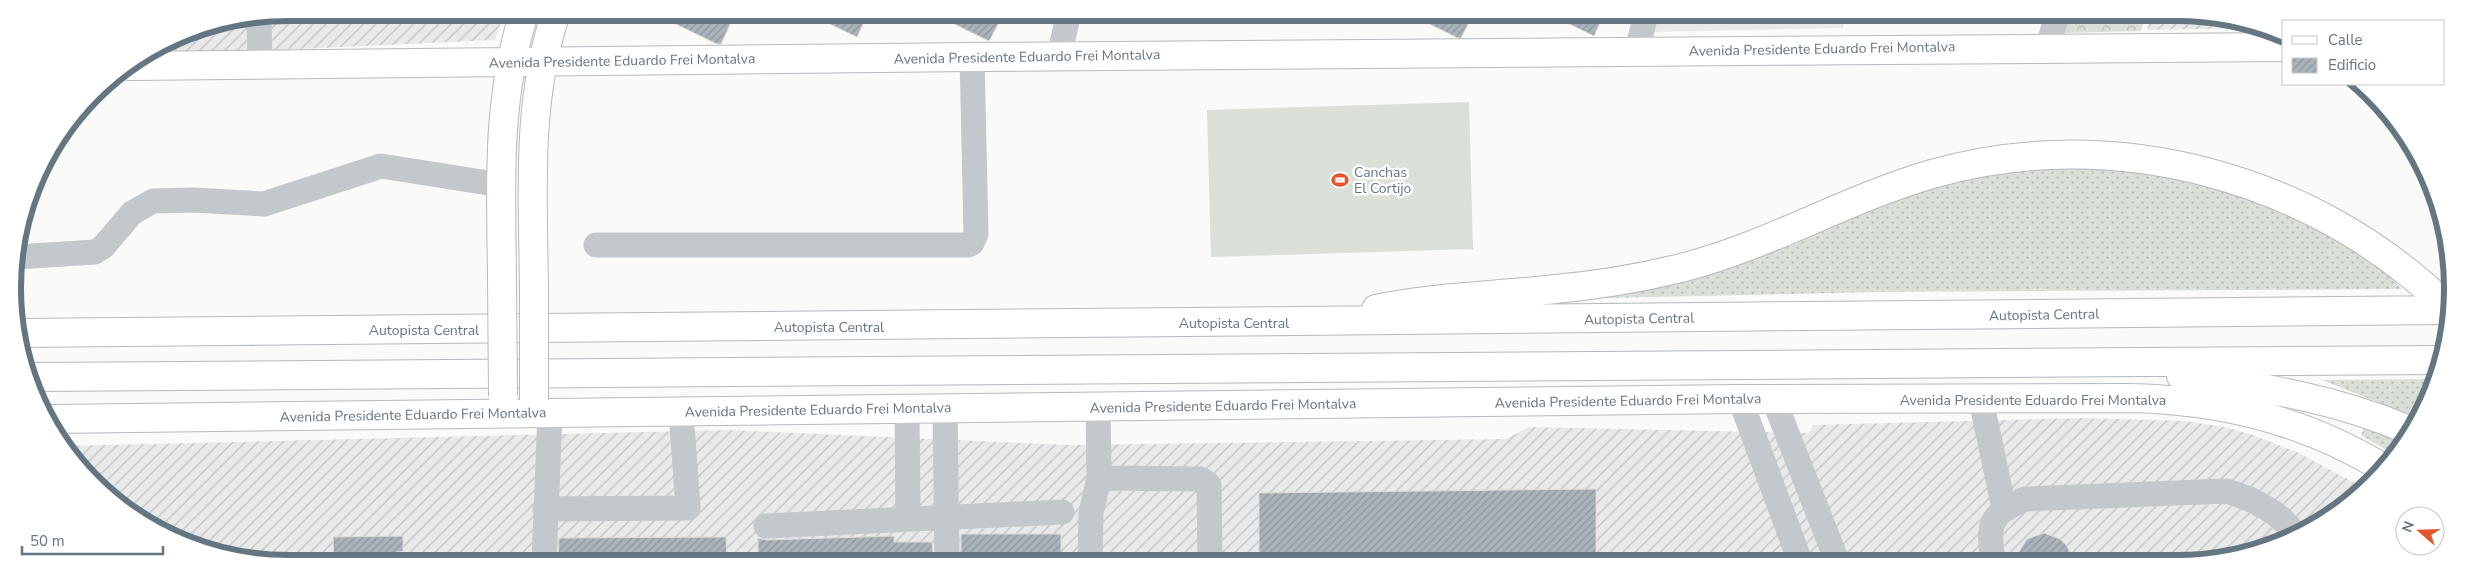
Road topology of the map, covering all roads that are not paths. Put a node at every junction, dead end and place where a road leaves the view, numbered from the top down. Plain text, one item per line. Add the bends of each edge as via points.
1 (522, 21) edge
2 (554, 21) edge
3 (1067, 21) edge
4 (1644, 21) edge
5 (2055, 21) edge
6 (259, 23) edge
7 (2048, 47) junction
8 (2282, 47) edge
9 (1637, 51) junction
10 (1059, 56) junction
11 (972, 57) junction
12 (511, 61) junction
13 (542, 62) junction
14 (260, 64) junction
15 (140, 66) edge
16 (501, 186) junction
17 (596, 245) dead end
18 (24, 257) edge
19 (2443, 305) edge
20 (2442, 310) edge
21 (1308, 323) junction
22 (25, 333) edge
23 (2434, 360) edge
24 (2072, 363) junction
25 (36, 377) edge
26 (1740, 400) junction
27 (1774, 400) junction
28 (1981, 400) junction
29 (503, 405) junction
30 (1098, 407) junction
31 (539, 409) junction
32 (907, 409) junction
33 (944, 409) junction
34 (681, 411) junction
35 (56, 419) edge
36 (2404, 428) edge
37 (2377, 465) edge
38 (1099, 478) junction
39 (2004, 508) junction
40 (545, 509) junction
41 (1062, 512) dead end
42 (946, 518) junction
43 (908, 519) junction
44 (766, 526) dead end
45 (2292, 528) edge
46 (544, 555) edge
47 (947, 555) edge
48 (1090, 555) edge
49 (1210, 555) edge
50 (1798, 555) edge
51 (1835, 555) edge
52 (1992, 555) edge

1 - 12 main road
2 - 13 main road
3 - 10 street
4 - 9 street
5 - 7 street
6 - 14 street
7 - 8 main road, Avenida Presidente Eduardo Frei Montalva
7 - 9 main road, Avenida Presidente Eduardo Frei Montalva
9 - 10 main road, Avenida Presidente Eduardo Frei Montalva
10 - 11 main road, Avenida Presidente Eduardo Frei Montalva
11 - 13 main road, Avenida Presidente Eduardo Frei Montalva
11 - 17 street via 976,234 972,243
12 - 13 main road, Avenida Presidente Eduardo Frei Montalva
12 - 14 main road, Avenida Presidente Eduardo Frei Montalva
12 - 16 main road via 504,99
13 - 31 main road, bridge via 533,165
14 - 15 main road, Avenida Presidente Eduardo Frei Montalva
16 - 18 street via 381,166 264,204 153,201 132,214 95,252
16 - 29 main road, bridge
19 - 21 main road via 2404,269 2338,224 2273,193 2238,180 2168,163 2062,155 1974,164 1933,174 1850,203 1759,242 1683,267 1574,287 1425,300
20 - 21 main road, Autopista Central
21 - 22 main road, Autopista Central
23 - 24 main road
24 - 25 main road
24 - 36 main road via 2288,392 2357,410
26 - 27 main road, Avenida Presidente Eduardo Frei Montalva
26 - 30 main road, Avenida Presidente Eduardo Frei Montalva
26 - 50 street
27 - 28 main road, Avenida Presidente Eduardo Frei Montalva
27 - 51 street
28 - 37 main road, Avenida Presidente Eduardo Frei Montalva via 2131,398 2208,404 2308,431
28 - 39 street
29 - 31 main road, Avenida Presidente Eduardo Frei Montalva
29 - 35 main road, Avenida Presidente Eduardo Frei Montalva
30 - 33 main road, Avenida Presidente Eduardo Frei Montalva
30 - 38 street
31 - 34 main road, Avenida Presidente Eduardo Frei Montalva
31 - 40 street
32 - 33 main road, Avenida Presidente Eduardo Frei Montalva
32 - 34 main road, Avenida Presidente Eduardo Frei Montalva
32 - 43 street
33 - 42 street
34 - 40 street via 688,508
38 - 48 street via 1091,513
38 - 49 street via 1201,479 1209,485
39 - 45 street via 2024,499 2226,491 2243,495 2259,504
39 - 52 street via 1995,518 1989,533
40 - 46 street
41 - 42 street
42 - 43 street
42 - 47 street
43 - 44 street

